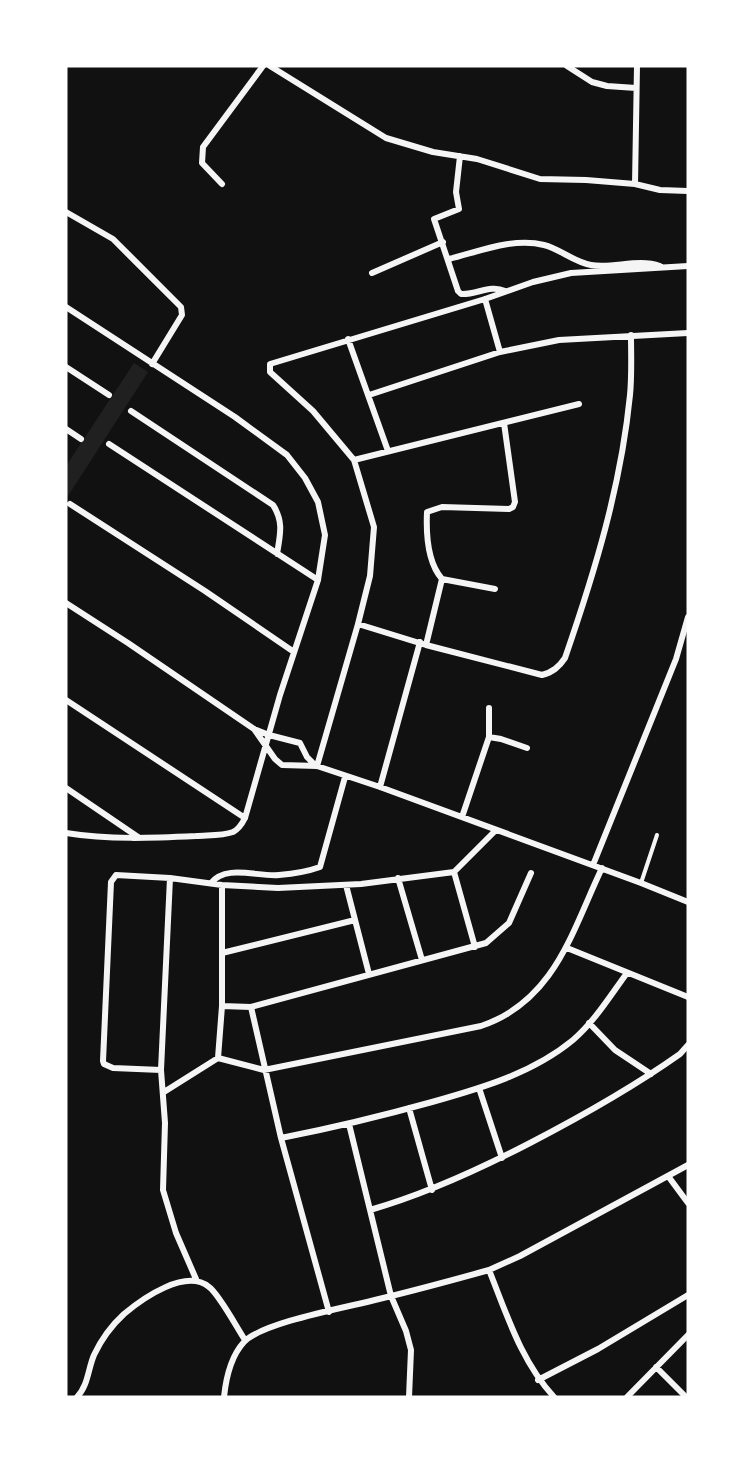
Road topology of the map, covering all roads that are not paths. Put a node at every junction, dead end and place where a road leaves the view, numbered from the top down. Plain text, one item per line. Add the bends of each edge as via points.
1 (263, 66) edge
2 (270, 66) edge
3 (637, 66) edge
4 (570, 67) edge
5 (636, 88) junction
6 (460, 156) junction
7 (222, 184) dead end
8 (635, 184) junction
9 (688, 191) edge
10 (66, 212) edge
11 (442, 242) junction
12 (449, 259) junction
13 (688, 266) edge
14 (664, 267) junction
15 (372, 273) dead end
16 (505, 291) junction
17 (485, 299) junction
18 (66, 307) edge
19 (688, 333) edge
20 (631, 335) junction
21 (348, 339) junction
22 (500, 352) junction
23 (152, 364) junction
24 (66, 367) edge
25 (109, 395) dead end
26 (369, 395) junction
27 (579, 404) dead end
28 (131, 411) dead end
29 (504, 423) junction
30 (66, 429) edge
31 (81, 439) dead end
32 (109, 444) dead end
33 (388, 451) junction
34 (354, 460) junction
35 (70, 504) dead end
36 (277, 554) junction
37 (442, 579) junction
38 (318, 580) junction
39 (495, 589) dead end
40 (66, 603) edge
41 (688, 617) edge
42 (358, 624) junction
43 (423, 644) junction
44 (294, 652) junction
45 (66, 699) edge
46 (489, 708) dead end
47 (254, 729) junction
48 (269, 735) junction
49 (489, 737) junction
50 (266, 744) junction
51 (527, 748) dead end
52 (317, 766) junction
53 (345, 777) junction
54 (66, 788) edge
55 (380, 788) junction
56 (462, 817) junction
57 (245, 818) junction
58 (496, 830) junction
59 (66, 833) edge
60 (657, 835) dead end
61 (138, 838) junction
62 (593, 865) junction
63 (602, 868) junction
64 (454, 872) junction
65 (531, 873) dead end
66 (170, 878) junction
67 (398, 878) junction
68 (211, 883) junction
69 (641, 883) junction
70 (222, 885) junction
71 (346, 885) junction
72 (688, 902) edge
73 (355, 920) junction
74 (475, 947) junction
75 (567, 948) junction
76 (222, 953) junction
77 (422, 960) junction
78 (627, 973) junction
79 (369, 974) junction
80 (688, 997) edge
81 (222, 1006) junction
82 (251, 1007) junction
83 (590, 1023) junction
84 (688, 1045) edge
85 (218, 1058) junction
86 (161, 1070) junction
87 (264, 1070) junction
88 (651, 1074) junction
89 (479, 1088) junction
90 (164, 1092) junction
91 (409, 1108) junction
92 (349, 1124) junction
93 (281, 1138) junction
94 (502, 1158) junction
95 (688, 1165) edge
96 (668, 1176) junction
97 (432, 1190) junction
98 (688, 1203) edge
99 (370, 1210) junction
100 (489, 1270) junction
101 (196, 1279) junction
102 (688, 1295) edge
103 (391, 1296) junction
104 (329, 1312) junction
105 (688, 1335) edge
106 (245, 1340) junction
107 (656, 1367) junction
108 (538, 1380) junction
109 (77, 1397) edge
110 (224, 1397) edge
111 (409, 1397) edge
112 (554, 1397) edge
113 (627, 1397) edge
114 (686, 1397) edge

1 - 7 street via 203,147 202,163
2 - 6 street via 386,138
3 - 5 street
4 - 5 street via 592,82
5 - 8 street
6 - 8 street via 540,179
6 - 11 street via 458,211 434,218
8 - 9 street
10 - 23 street via 113,239 181,307 182,315
11 - 12 street
11 - 15 street
12 - 14 street via 527,242 546,245 592,266 646,263
12 - 16 street via 462,294 494,287
13 - 14 street
14 - 16 street via 571,273
16 - 17 street
17 - 21 street
17 - 22 street
18 - 23 street
19 - 20 street
20 - 22 street via 559,340
20 - 43 street via 630,393 619,477 592,581 559,667 542,675
21 - 26 street
21 - 34 street via 270,364 270,372 313,411
22 - 26 street
23 - 38 street via 287,455 305,478 314,494 325,535
24 - 25 street
26 - 33 street
27 - 29 street
28 - 36 street via 273,505 282,524
29 - 33 street
29 - 37 street via 513,507 442,507 426,512 433,568
30 - 31 street
32 - 36 street
33 - 34 street
34 - 42 street via 374,527 370,576
35 - 44 street
36 - 38 street
37 - 39 street
37 - 43 street
38 - 44 street
40 - 47 street
41 - 62 street via 676,659
42 - 43 street
42 - 52 street
43 - 55 street
44 - 48 street
45 - 57 street
46 - 49 street
47 - 48 street
47 - 50 street
48 - 50 street
48 - 52 street via 300,743 307,758
49 - 51 street
49 - 56 street
50 - 52 street via 282,765
50 - 57 street
52 - 53 street
53 - 55 street
53 - 68 street via 321,867 279,876 226,873
54 - 61 street
55 - 56 street
56 - 58 street
57 - 61 street via 236,831 223,835
58 - 62 street
58 - 64 street
59 - 61 street via 94,838
60 - 69 lane
62 - 63 street
63 - 69 street
63 - 75 street
64 - 67 street
64 - 74 street
65 - 74 street via 509,923 486,943
66 - 68 street
66 - 86 street
66 - 86 street via 129,874 116,875 111,882 103,1061 113,1068
67 - 71 street
67 - 77 street
68 - 70 street
69 - 72 street
70 - 71 street
70 - 76 street
71 - 73 street
73 - 76 street
73 - 79 street
74 - 77 street
75 - 78 street
75 - 87 street via 539,986 497,1020
76 - 81 street
77 - 79 street
78 - 80 street
78 - 83 street
79 - 82 street
81 - 82 street
81 - 85 street
82 - 87 street
83 - 88 street via 615,1050
83 - 89 street via 545,1060
84 - 88 street
85 - 87 street
85 - 90 street
86 - 90 street
87 - 93 street
88 - 94 street
89 - 91 street
89 - 94 street
90 - 101 street via 162,1190
91 - 92 street
91 - 97 street
92 - 93 street
92 - 99 street
93 - 104 street
94 - 97 street
95 - 96 street
96 - 98 street
96 - 100 street
97 - 99 street
99 - 103 street
100 - 103 street
100 - 108 street via 523,1354
101 - 106 street via 211,1288
101 - 109 street via 152,1294 123,1315 94,1355 83,1391
102 - 108 street
103 - 104 street
103 - 111 street via 411,1350
104 - 106 street via 290,1321
105 - 107 street
106 - 110 street via 232,1363
107 - 113 street
107 - 114 street
108 - 112 street

